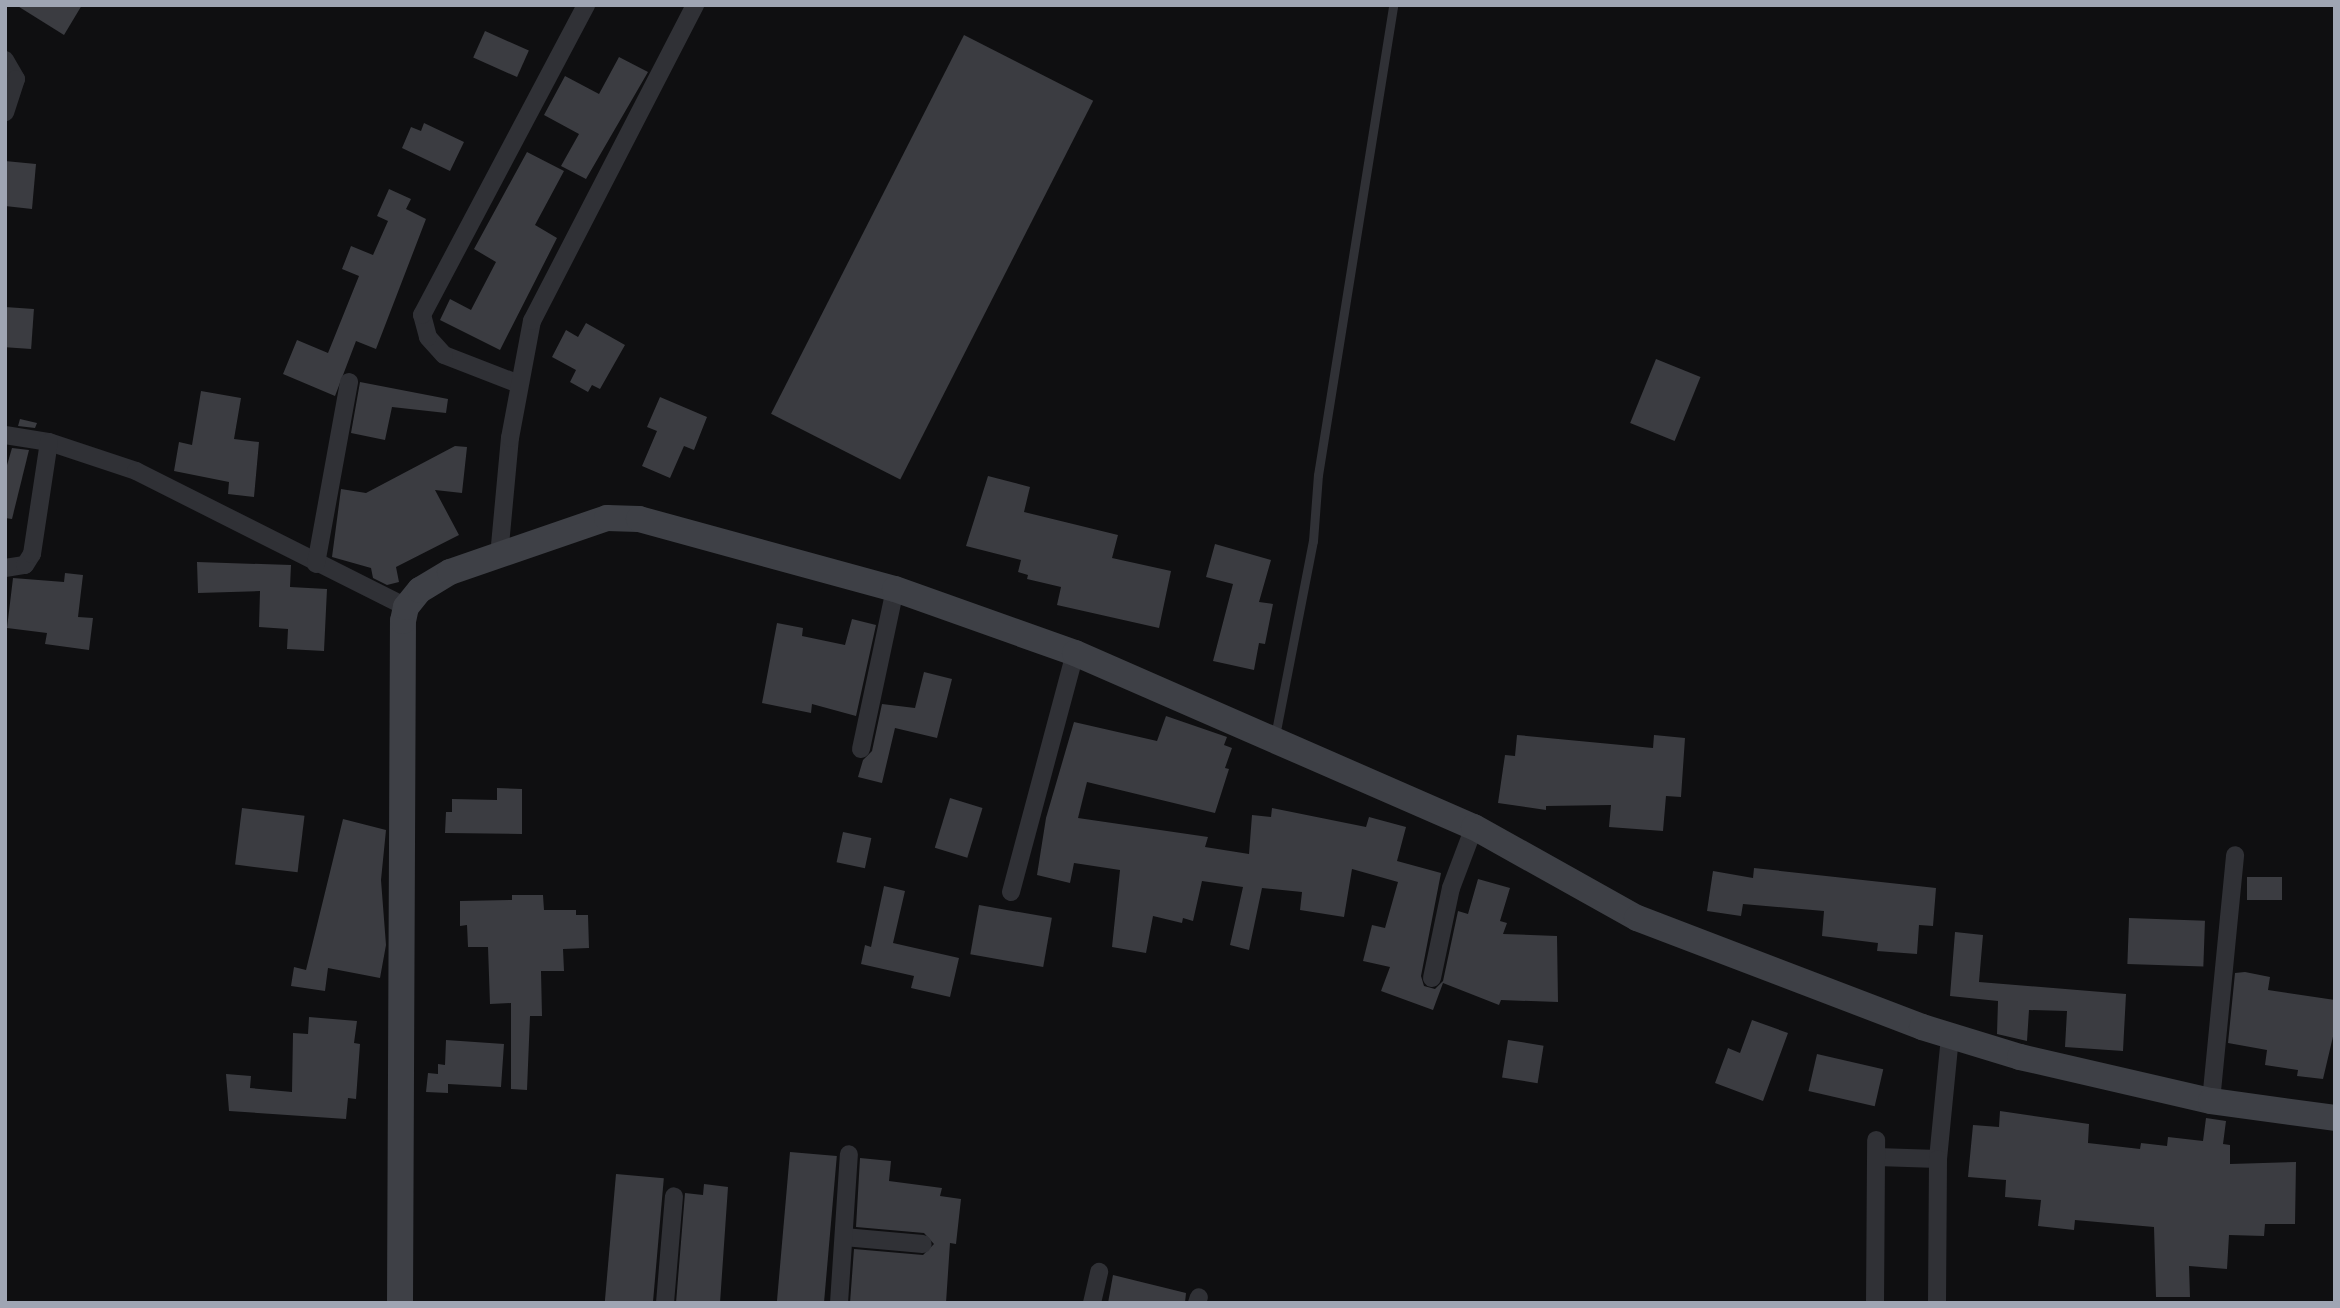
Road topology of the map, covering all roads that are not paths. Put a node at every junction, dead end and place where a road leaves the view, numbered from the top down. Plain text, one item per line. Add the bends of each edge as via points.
1 (586, 5) edge
2 (695, 5) edge
3 (1393, 5) edge
4 (5, 60) edge
5 (5, 111) edge
6 (349, 382) dead end
7 (519, 384) junction
8 (5, 435) edge
9 (49, 442) junction
10 (499, 556) junction
11 (316, 564) junction
12 (5, 568) edge
13 (895, 589) junction
14 (406, 607) junction
15 (1074, 653) junction
16 (1274, 737) junction
17 (861, 749) dead end
18 (1474, 827) junction
19 (2235, 855) dead end
20 (1011, 892) dead end
21 (1432, 978) dead end
22 (1950, 1036) junction
23 (2211, 1101) junction
24 (2335, 1118) edge
25 (849, 1154) dead end
26 (1938, 1159) junction
27 (674, 1196) dead end
28 (844, 1237) junction
29 (923, 1244) dead end
30 (1099, 1272) dead end
31 (400, 1303) edge
32 (666, 1303) edge
33 (839, 1303) edge
34 (1092, 1303) edge
35 (1875, 1303) edge
36 (1937, 1303) edge

1 - 7 street via 422,315 428,337 443,355
2 - 7 street via 532,321
3 - 16 lane via 1318,475 1313,541
4 - 5 street via 16,79
6 - 11 street
7 - 10 street
8 - 9 street
9 - 11 street via 136,471
9 - 12 street via 33,554 25,565
10 - 13 street via 607,518 639,519
10 - 14 street via 450,572 420,590
11 - 14 street
13 - 15 street
13 - 17 street
14 - 31 street
15 - 16 street
15 - 20 street
16 - 18 street
18 - 21 street via 1451,888
18 - 22 street via 1637,918 1822,992
19 - 23 street
22 - 23 street
22 - 26 street
23 - 24 street
25 - 28 street
26 - 35 street via 1876,1148
26 - 36 street
27 - 32 street
28 - 29 street
28 - 33 street
30 - 34 street

